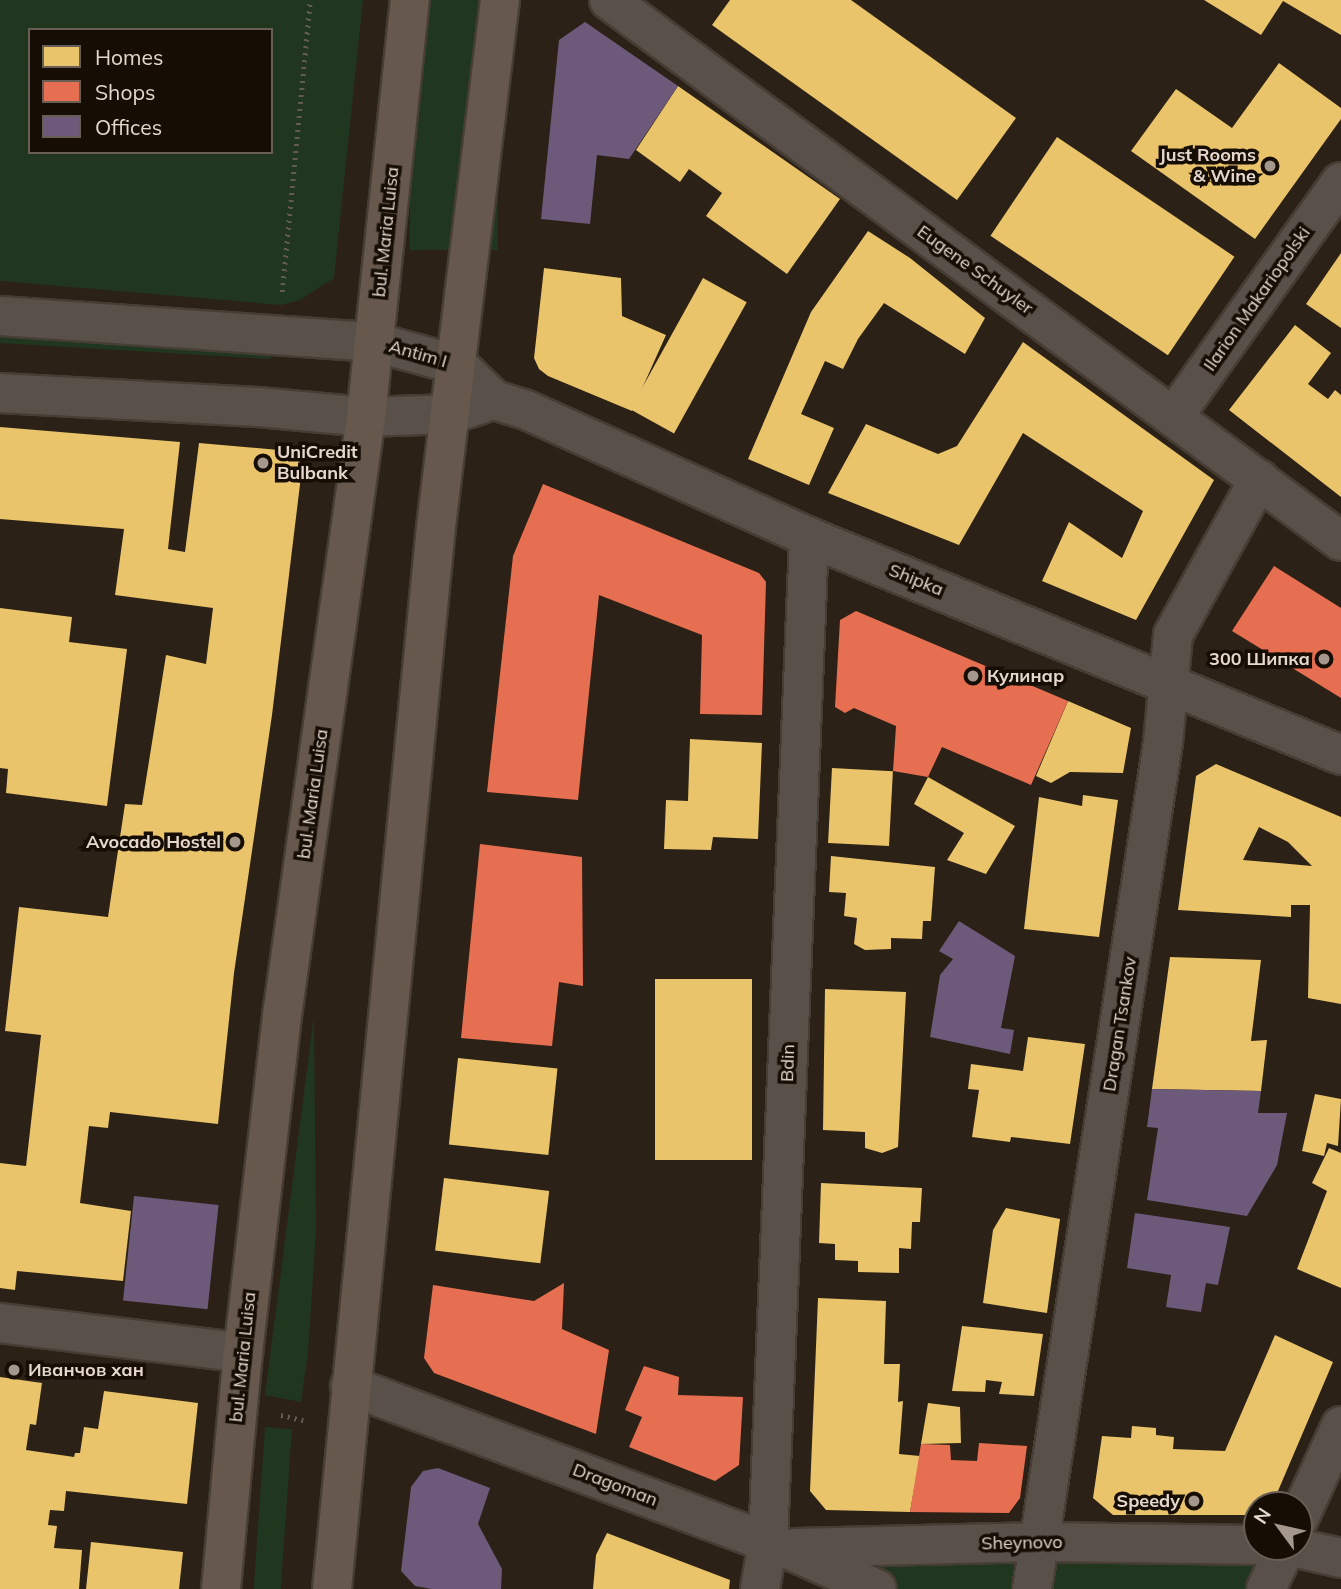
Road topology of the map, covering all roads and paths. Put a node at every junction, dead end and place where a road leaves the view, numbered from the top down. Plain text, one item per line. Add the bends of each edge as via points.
1 (310, 0) edge
2 (410, 0) edge
3 (500, 0) edge
4 (609, 0) edge
5 (1341, 182) edge
6 (0, 316) edge
7 (281, 336) junction
8 (374, 342) junction
9 (458, 365) junction
10 (0, 393) edge
11 (494, 400) junction
12 (450, 414) junction
13 (1174, 416) junction
14 (366, 417) junction
15 (1259, 479) junction
16 (809, 537) junction
17 (1341, 541) edge
18 (1171, 684) junction
19 (1341, 755) edge
20 (0, 1323) edge
21 (243, 1353) junction
22 (350, 1386) junction
23 (237, 1411) junction
24 (1341, 1426) edge
25 (345, 1439) junction
26 (1311, 1491) edge
27 (1041, 1542) junction
28 (1243, 1545) edge
29 (778, 1546) junction
30 (1313, 1552) edge
31 (1341, 1558) edge
32 (1279, 1561) edge
33 (221, 1589) edge
34 (332, 1589) edge
35 (760, 1589) edge
36 (877, 1589) edge
37 (1032, 1589) edge
38 (1266, 1589) edge

1 - 7 path
2 - 8 main road, bul. Maria Luisa
3 - 9 main road
4 - 13 street, Eugene Schuyler
5 - 13 street, Ilarion Makariopolski
6 - 7 street, Antim I
7 - 8 street, Antim I
8 - 9 street, Antim I
8 - 14 main road, bul. Maria Luisa
9 - 11 street, Antim I
9 - 12 main road
10 - 14 street
11 - 12 street
11 - 16 street, Shipka via 524,409
12 - 14 street
12 - 22 main road
13 - 15 street, Eugene Schuyler
14 - 21 main road, bul. Maria Luisa via 283,1009
15 - 17 street, Eugene Schuyler
15 - 18 street, Dragan Tsankov via 1173,635
16 - 18 street, Shipka
16 - 29 street, Bdin
18 - 19 street, Shipka
18 - 27 street, Dragan Tsankov
20 - 21 street
21 - 23 main road, bul. Maria Luisa
22 - 25 main road
22 - 29 street, Dragoman
23 - 25 path via 298,1417
23 - 33 main road, bul. Maria Luisa
24 - 26 street
25 - 34 main road
27 - 28 street, Sheynovo
27 - 29 street, Sheynovo
27 - 37 street, Dragan Tsankov
29 - 35 street, Bdin
29 - 36 street, Dragoman
30 - 31 street
32 - 38 street

